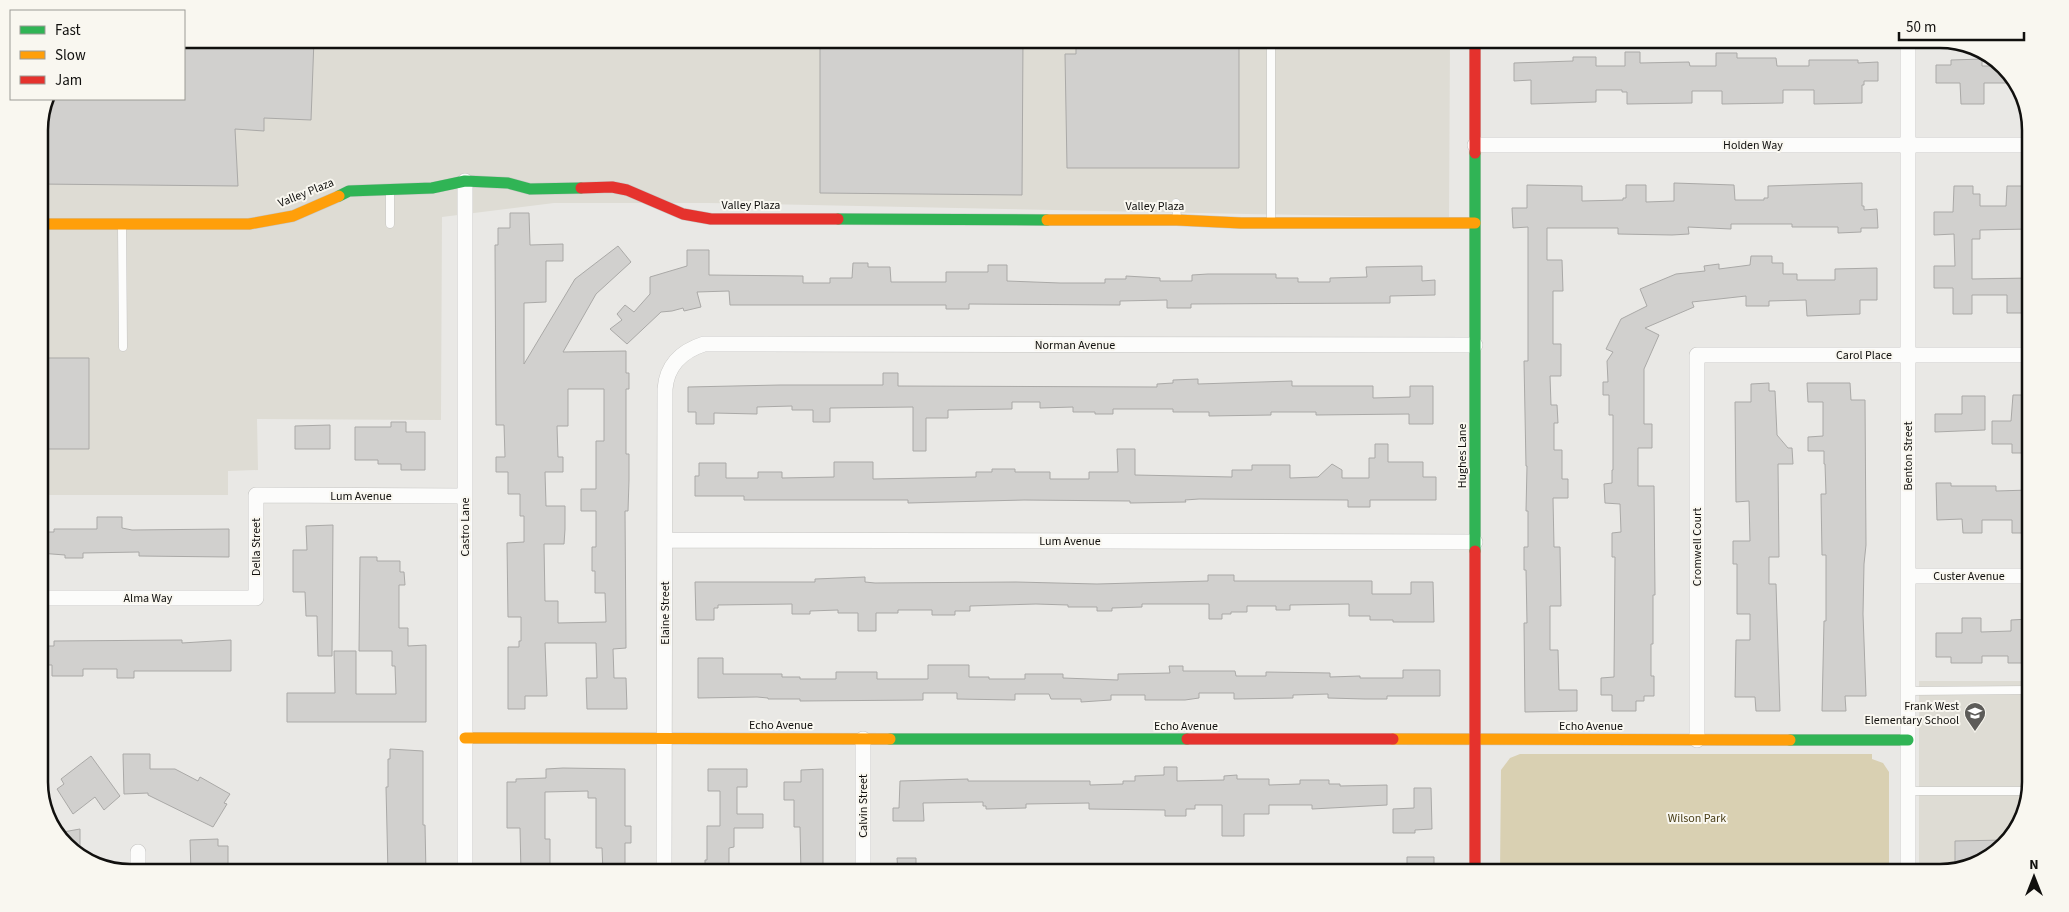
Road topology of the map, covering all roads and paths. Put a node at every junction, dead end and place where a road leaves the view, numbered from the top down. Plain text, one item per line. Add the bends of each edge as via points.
1 (1271, 48) edge
2 (1475, 48) edge
3 (1908, 48) edge
4 (1475, 145) junction
5 (1908, 145) junction
6 (2021, 145) edge
7 (465, 182) junction
8 (390, 189) junction
9 (1176, 203) dead end
10 (1177, 220) junction
11 (1271, 222) junction
12 (1475, 222) junction
13 (48, 224) edge
14 (122, 224) junction
15 (390, 224) dead end
16 (1475, 345) junction
17 (123, 347) dead end
18 (1697, 355) joint
19 (1908, 355) junction
20 (2021, 355) edge
21 (679, 357) joint
22 (256, 496) joint
23 (465, 496) junction
24 (665, 540) junction
25 (1475, 542) junction
26 (1908, 576) junction
27 (2022, 576) edge
28 (48, 598) edge
29 (256, 598) joint
30 (2022, 690) edge
31 (1908, 691) junction
32 (465, 738) junction
33 (665, 738) junction
34 (863, 739) junction
35 (1475, 740) junction
36 (1697, 740) junction
37 (1908, 740) junction
38 (1908, 791) junction
39 (2021, 791) edge
40 (138, 852) dead end
41 (138, 864) edge
42 (465, 864) edge
43 (664, 864) edge
44 (863, 864) edge
45 (1475, 864) edge
46 (1908, 864) edge

1 - 11 lane
2 - 4 street, Hughes Lane
3 - 5 street, Benton Street
4 - 5 street, Holden Way
4 - 12 street, Hughes Lane
5 - 6 street, Holden Way
5 - 19 street, Benton Street
7 - 8 street, Valley Plaza via 432,188
7 - 10 street, Valley Plaza via 508,183 530,189 612,187 627,190 683,214 711,219
7 - 23 street, Castro Lane
8 - 14 street, Valley Plaza via 349,191 293,216 249,224
8 - 15 lane
9 - 10 lane
10 - 11 street, Valley Plaza
11 - 12 street, Valley Plaza
12 - 16 street, Hughes Lane
13 - 14 street, Valley Plaza
14 - 17 lane
16 - 21 street, Norman Avenue via 704,344
16 - 25 street, Hughes Lane
18 - 19 street, Carol Place
18 - 36 street, Cromwell Court
19 - 20 street, Carol Place
19 - 26 street, Benton Street
21 - 24 street, Elaine Street via 671,368 665,389
22 - 23 street, Lum Avenue
22 - 29 street, Della Street
23 - 32 street, Castro Lane
24 - 25 street, Lum Avenue
24 - 33 street, Elaine Street
25 - 35 street, Hughes Lane
26 - 27 street, Custer Avenue
26 - 31 street, Benton Street
28 - 29 street, Alma Way
30 - 31 lane
31 - 37 street, Benton Street
32 - 33 street, Echo Avenue
32 - 42 street, Castro Lane
33 - 34 street, Echo Avenue
33 - 43 street, Elaine Street
34 - 35 street, Echo Avenue
34 - 44 street, Calvin Street
35 - 36 street, Echo Avenue
35 - 45 street, Hughes Lane
36 - 37 street, Echo Avenue
37 - 38 street, Benton Street
38 - 39 lane
38 - 46 street, Benton Street
40 - 41 street

